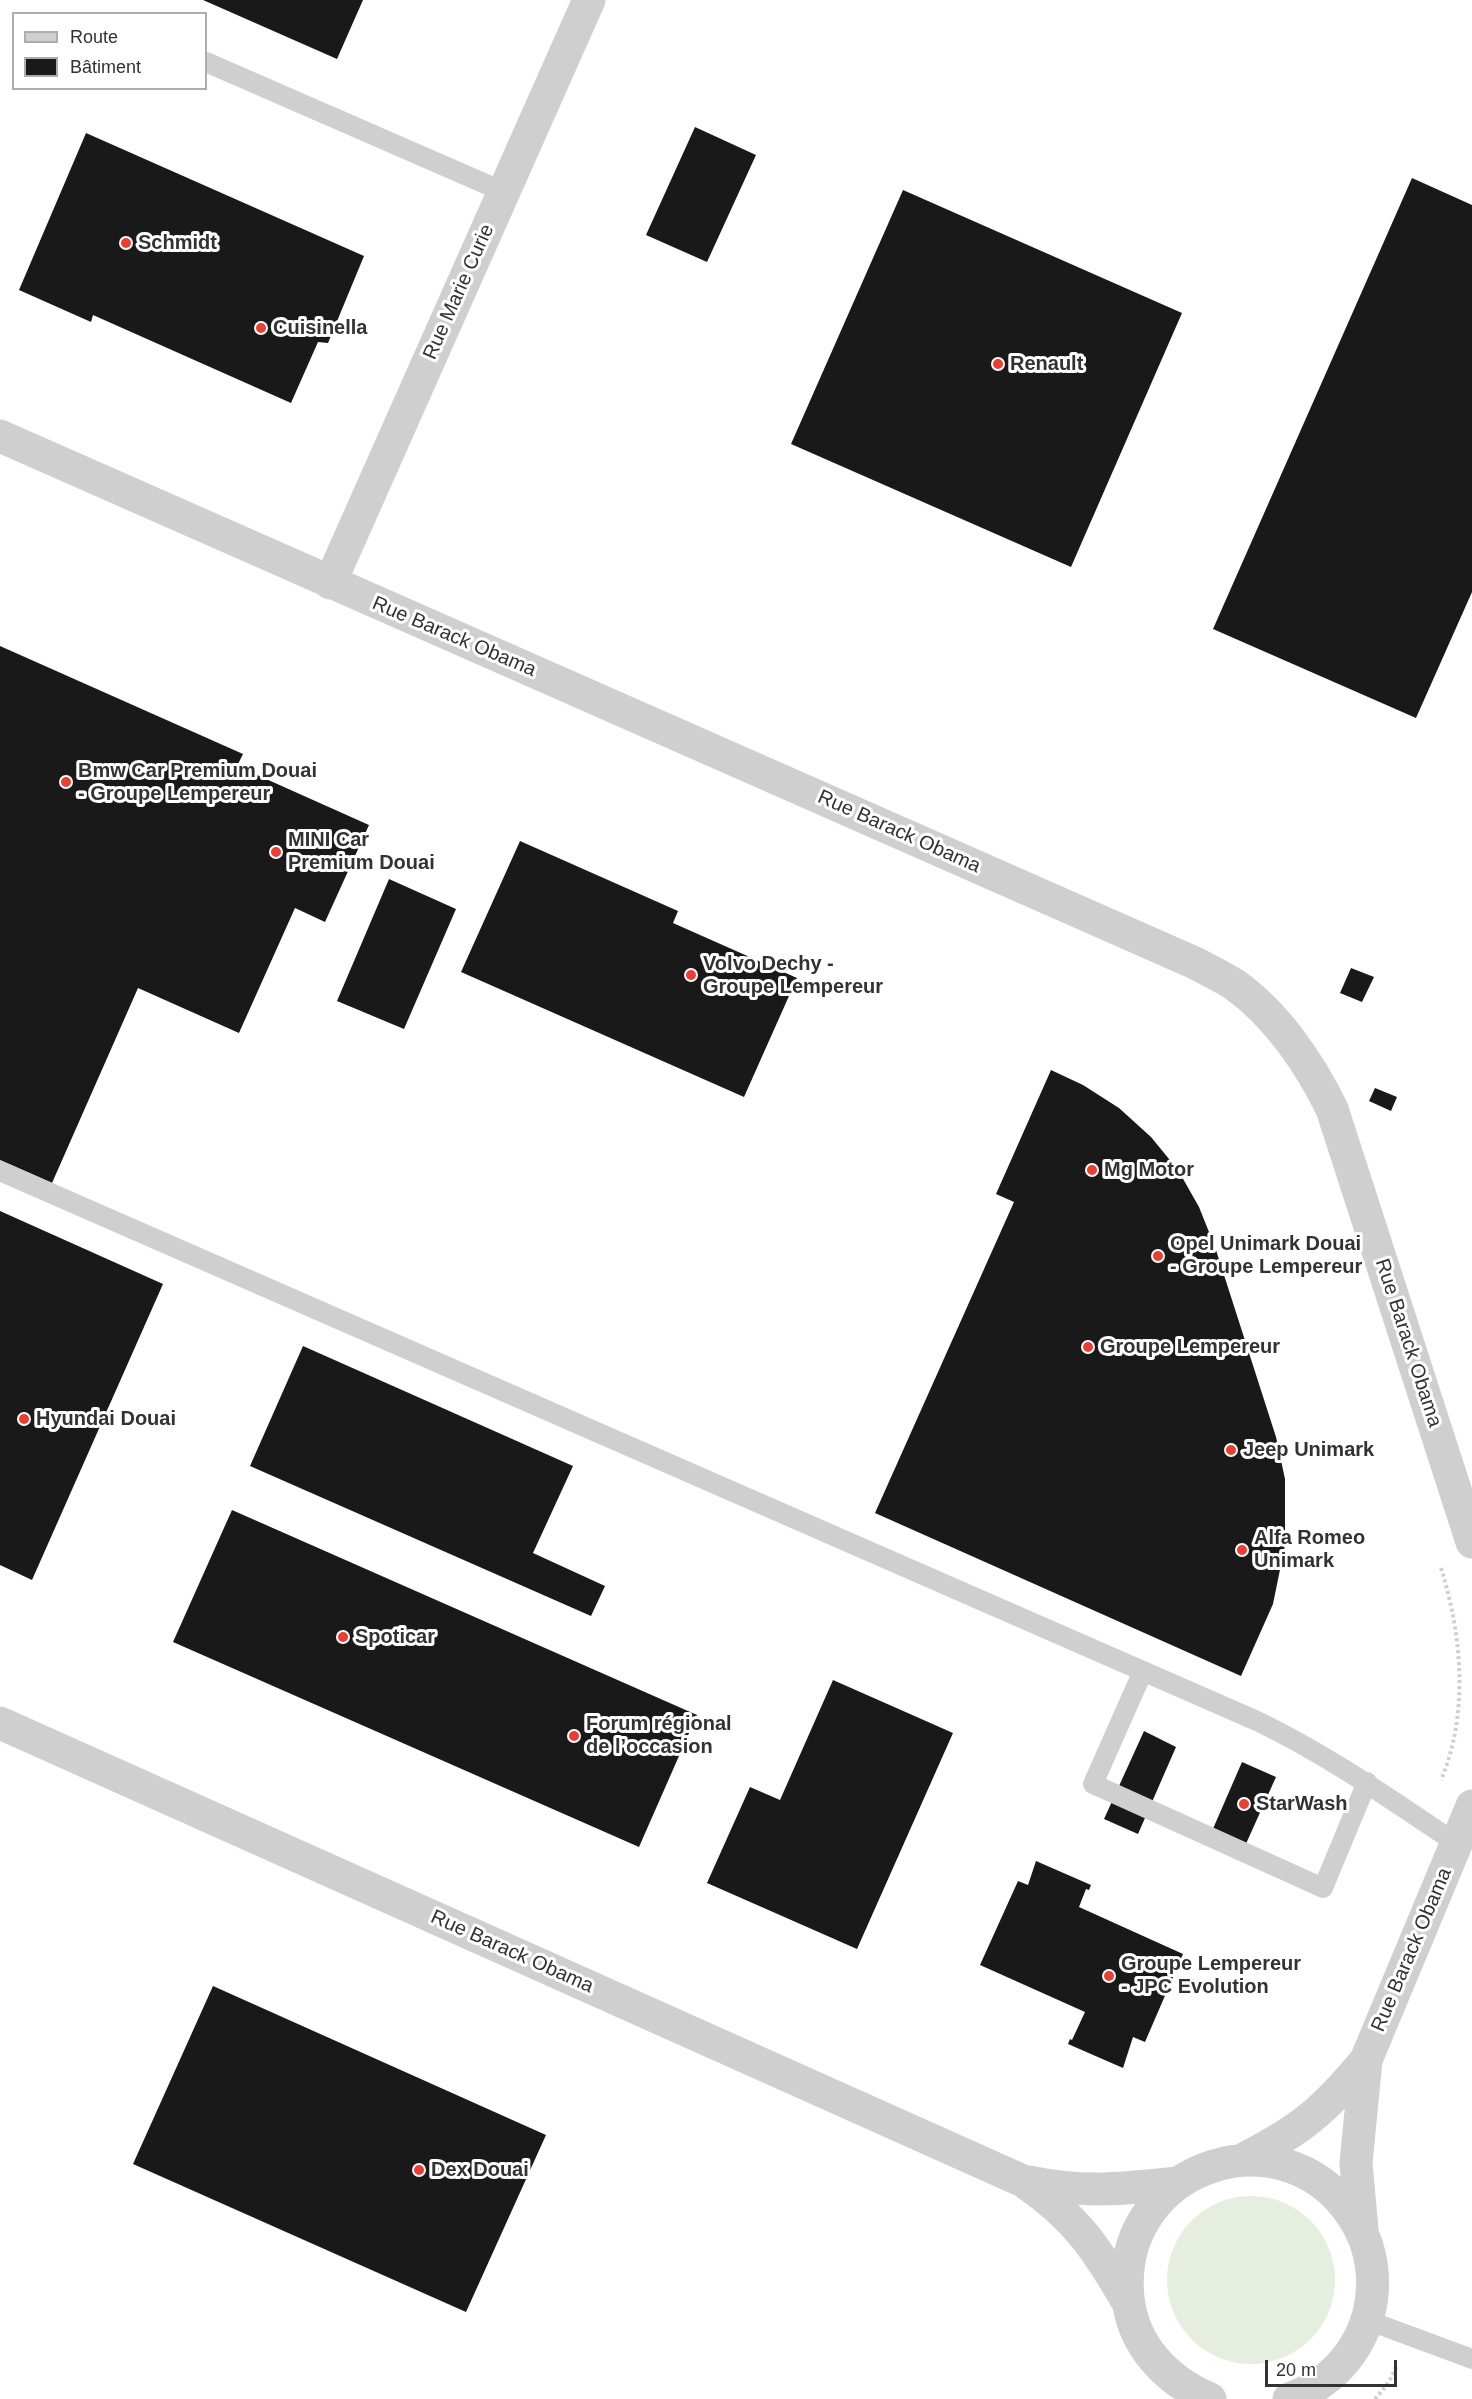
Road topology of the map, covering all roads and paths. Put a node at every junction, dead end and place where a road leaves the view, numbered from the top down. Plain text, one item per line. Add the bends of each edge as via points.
1 (589, 0) edge
2 (207, 62) edge
3 (504, 192) junction
4 (0, 436) edge
5 (330, 583) junction
6 (0, 1172) edge
7 (1472, 1542) edge
8 (1437, 1556) dead end
9 (1143, 1671) junction
10 (0, 1723) edge
11 (1368, 1782) junction
12 (1472, 1808) edge
13 (1424, 1821) junction
14 (1456, 1843) junction
15 (1366, 2060) junction
16 (1242, 2160) junction
17 (1023, 2181) junction
18 (1177, 2184) junction
19 (1362, 2231) junction
20 (1129, 2304) junction
21 (1367, 2320) junction
22 (1408, 2335) junction
23 (1472, 2359) edge
24 (1210, 2399) edge
25 (1288, 2399) edge
26 (1375, 2399) edge

1 - 3 street, Rue Marie Curie
2 - 3 lane
3 - 5 street, Rue Marie Curie
4 - 5 street, Rue Barack Obama
5 - 7 street, Rue Barack Obama via 1173,953 1235,986 1256,1003 1318,1081 1332,1109
6 - 9 lane
8 - 13 path via 1456,1620 1458,1712 1452,1751
9 - 11 lane via 1288,1736
9 - 11 lane via 1093,1784 1323,1888
10 - 17 street, Rue Barack Obama
11 - 13 lane
12 - 14 street, Rue Barack Obama
13 - 14 lane
14 - 15 street, Rue Barack Obama
15 - 16 street, Rue Barack Obama via 1323,2110 1285,2138
15 - 19 street, Rue Barack Obama via 1356,2163
16 - 18 street via 1215,2164
16 - 19 street via 1282,2164 1319,2181 1339,2198
17 - 18 street, Rue Barack Obama via 1079,2190
17 - 20 street, Rue Barack Obama via 1052,2201 1088,2237
18 - 20 street via 1157,2202 1136,2237 1127,2270
19 - 21 street via 1373,2282
20 - 24 street via 1144,2346 1162,2369 1185,2388
21 - 22 lane
21 - 25 street via 1355,2347 1336,2370 1313,2388
22 - 23 lane
22 - 26 path via 1389,2382

